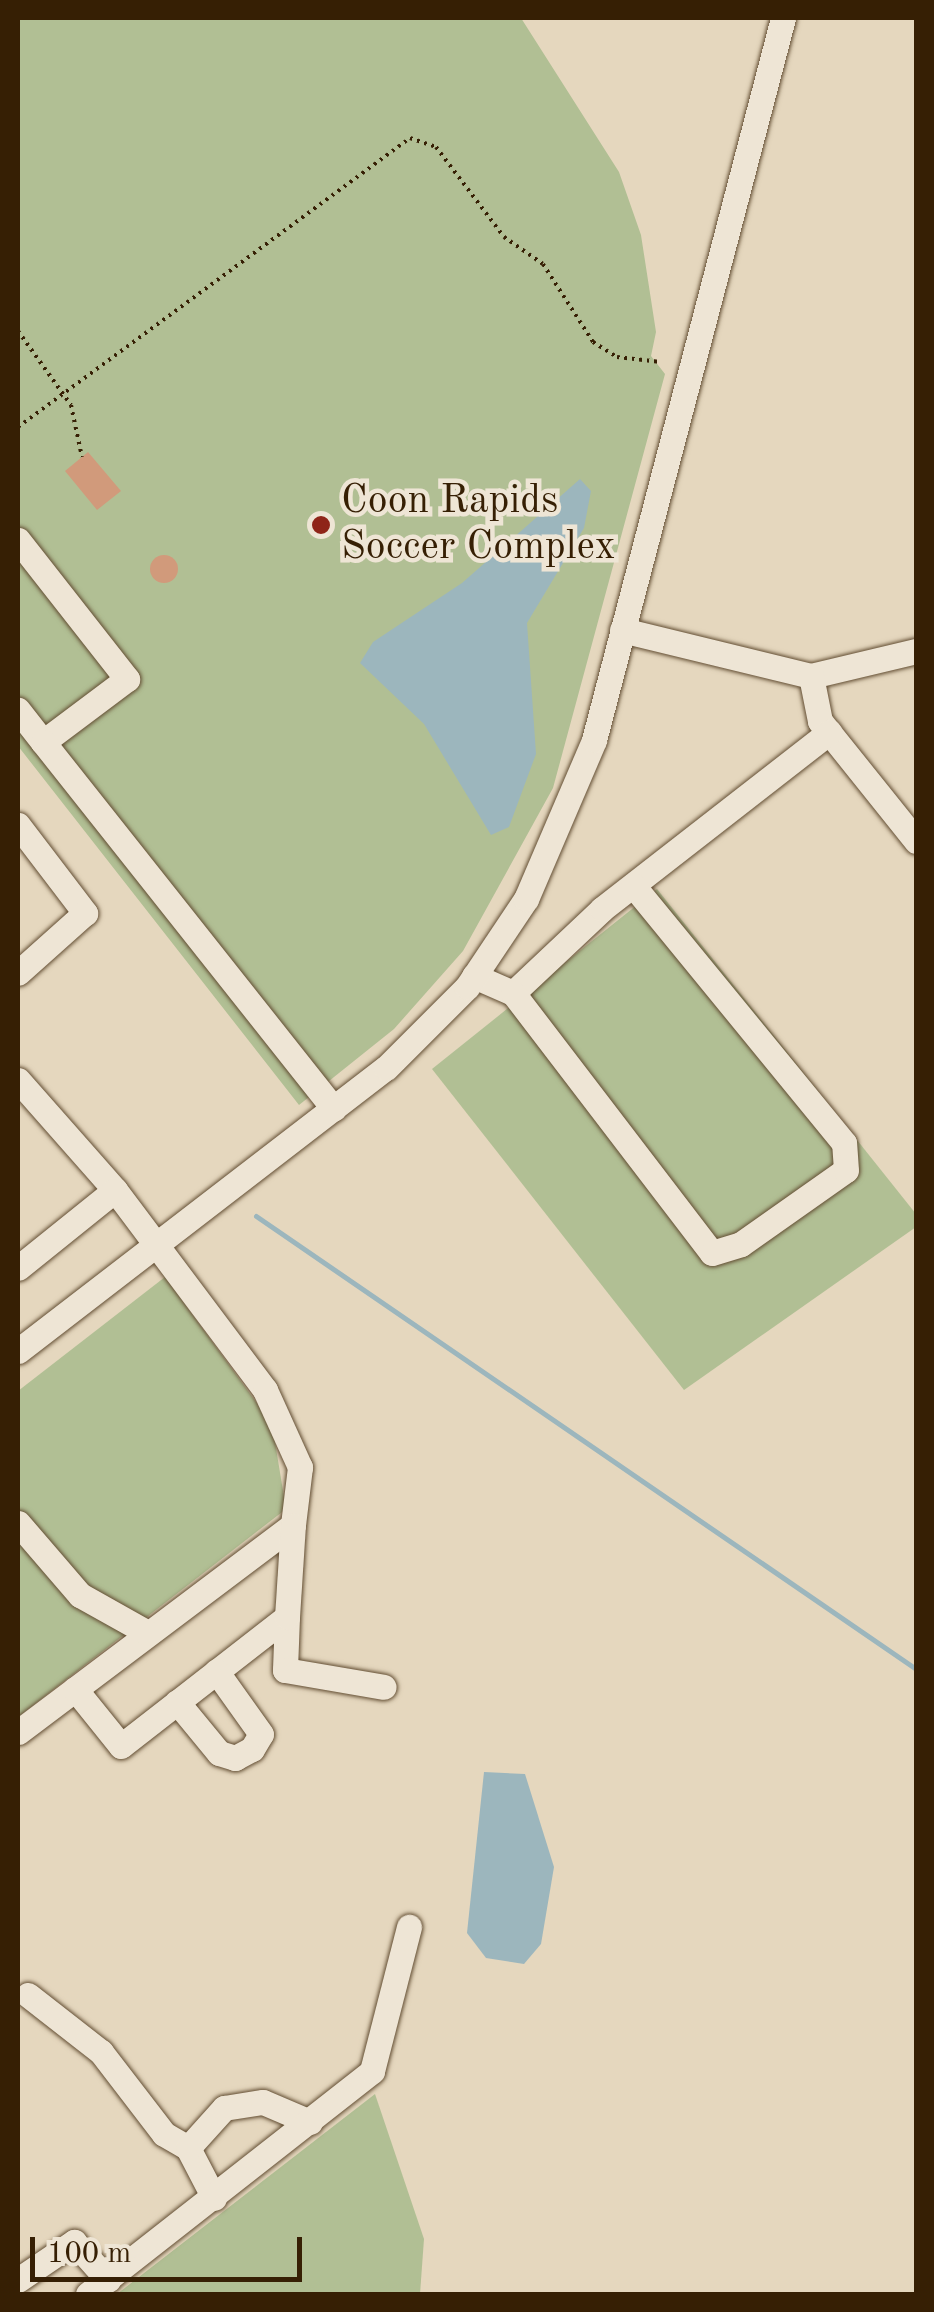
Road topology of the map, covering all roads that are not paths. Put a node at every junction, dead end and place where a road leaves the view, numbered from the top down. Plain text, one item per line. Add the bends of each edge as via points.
1 (784, 18) edge
2 (18, 540) edge
3 (622, 630) junction
4 (916, 651) edge
5 (810, 676) junction
6 (26, 725) edge
7 (829, 732) junction
8 (18, 825) edge
9 (916, 841) edge
10 (632, 885) junction
11 (18, 973) edge
12 (474, 976) junction
13 (513, 993) junction
14 (18, 1080) edge
15 (334, 1110) junction
16 (116, 1190) junction
17 (154, 1245) junction
18 (18, 1268) edge
19 (18, 1351) edge
20 (18, 1522) edge
21 (293, 1525) junction
22 (287, 1616) junction
23 (148, 1633) junction
24 (216, 1670) junction
25 (384, 1687) dead end
26 (75, 1689) junction
27 (177, 1702) junction
28 (18, 1732) edge
29 (409, 1927) dead end
30 (28, 1996) dead end
31 (310, 2122) junction
32 (188, 2148) junction
33 (214, 2198) junction
34 (18, 2280) edge
35 (98, 2287) edge

1 - 3 street
2 - 6 street via 127,679
3 - 5 street
3 - 12 street via 576,798 526,899
4 - 5 street
5 - 7 street
6 - 15 street
7 - 9 street
7 - 10 street
8 - 11 street via 85,913
10 - 13 street
10 - 13 street via 844,1144 846,1170 742,1244 712,1253
12 - 13 street
12 - 15 street
14 - 16 street
15 - 17 street
16 - 17 street
16 - 18 street
17 - 19 street
17 - 21 street via 288,1436 300,1468
20 - 23 street via 80,1595
21 - 22 street
21 - 23 street
22 - 24 street
22 - 25 street via 285,1670
23 - 26 street
24 - 27 street
24 - 27 street via 260,1734 252,1749 235,1758 220,1752
26 - 27 street via 121,1746
26 - 28 street
29 - 31 street via 372,2072
30 - 32 street via 84,2036 164,2134
31 - 32 street via 245,2102 224,2108
31 - 33 street
32 - 33 street
33 - 35 street
34 - 35 street via 74,2242

